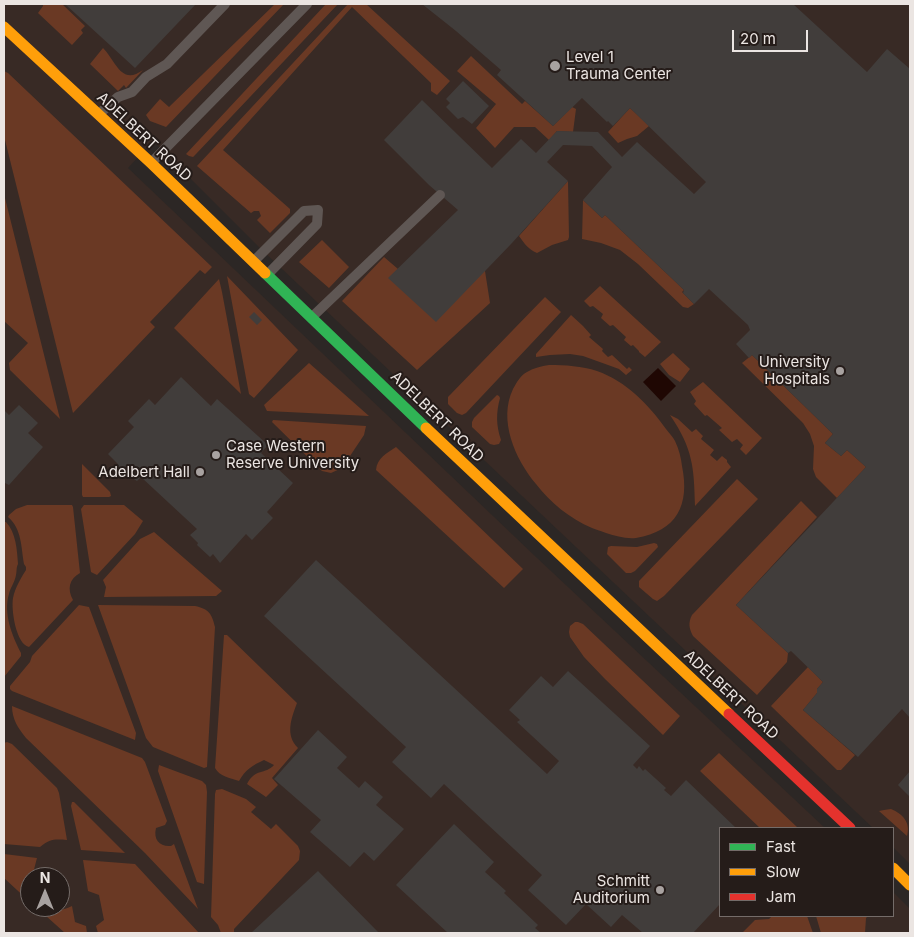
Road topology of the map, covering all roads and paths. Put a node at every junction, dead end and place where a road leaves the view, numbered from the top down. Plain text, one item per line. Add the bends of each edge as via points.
1 (225, 4) edge
2 (307, 4) edge
3 (4, 27) edge
4 (98, 115) junction
5 (151, 163) junction
6 (440, 195) dead end
7 (253, 262) junction
8 (267, 275) junction
9 (311, 318) junction
10 (849, 827) edge
11 (894, 869) edge
12 (910, 885) edge

1 - 4 lane via 167,64 146,77 132,92 118,97
2 - 5 lane
3 - 4 street, ADELBERT ROAD
4 - 5 street, ADELBERT ROAD
5 - 7 street, ADELBERT ROAD
6 - 9 lane
7 - 8 street, ADELBERT ROAD
7 - 8 lane via 304,210 318,210 317,224
8 - 9 street, ADELBERT ROAD
9 - 10 street, ADELBERT ROAD
11 - 12 street

